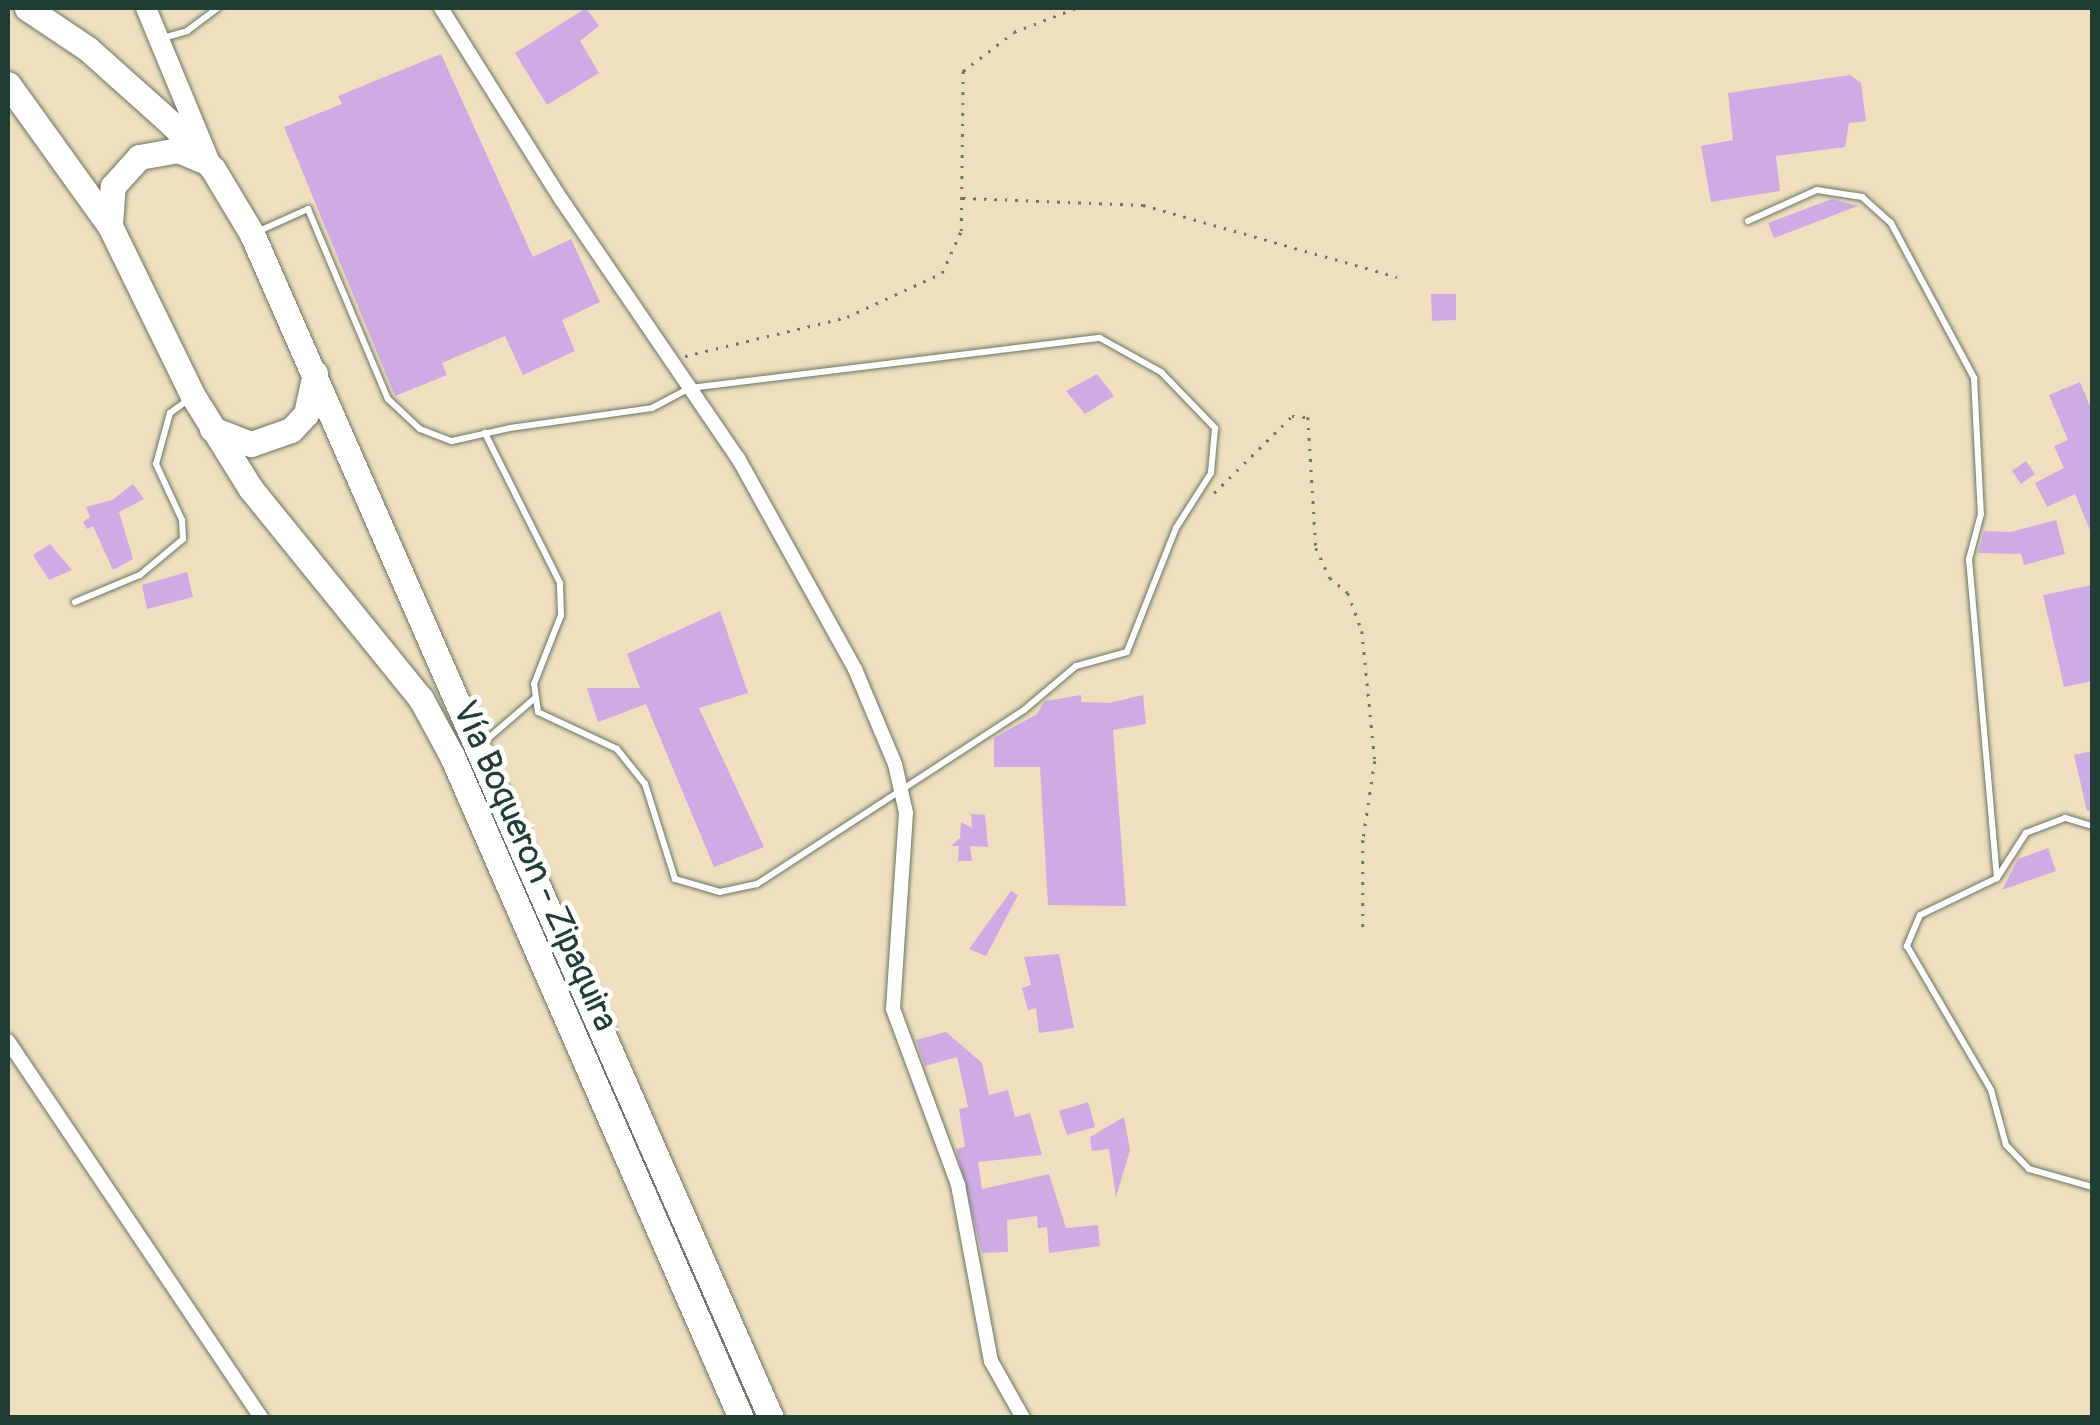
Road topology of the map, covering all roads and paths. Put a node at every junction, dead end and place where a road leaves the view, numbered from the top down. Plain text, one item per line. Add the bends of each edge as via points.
1 (27, 8) edge
2 (146, 8) edge
3 (218, 8) edge
4 (440, 8) edge
5 (1076, 8) edge
6 (159, 40) junction
7 (8, 84) edge
8 (213, 169) junction
9 (962, 198) junction
10 (1748, 222) dead end
11 (110, 226) junction
12 (252, 234) junction
13 (1396, 276) dead end
14 (670, 360) junction
15 (315, 372) junction
16 (690, 388) junction
17 (192, 396) junction
18 (212, 430) junction
19 (485, 434) junction
20 (1205, 502) dead end
21 (76, 602) dead end
22 (536, 697) junction
23 (475, 749) junction
24 (900, 788) junction
25 (2092, 826) edge
26 (1997, 878) junction
27 (1363, 927) dead end
28 (8, 1041) edge
29 (2092, 1187) edge
30 (261, 1418) edge
31 (741, 1418) edge
32 (771, 1418) edge
33 (1023, 1418) edge

1 - 8 highway, Vía Boqueron - Zipaquira via 88,49
2 - 6 main road
3 - 6 lane via 187,31
4 - 14 street
5 - 9 path via 1014,32 964,71
6 - 8 main road
7 - 11 highway, Vía Boqueron - Zipaquira
8 - 11 highway via 178,150 139,156 113,186
8 - 12 highway, Vía Boqueron - Zipaquira
9 - 13 path via 1143,204
9 - 14 path via 961,231 942,272 847,317
10 - 26 lane via 1816,190 1862,198 1891,223 1974,378 1981,514 1969,559
11 - 17 highway, Vía Boqueron - Zipaquira
12 - 15 highway, Vía Boqueron - Zipaquira
12 - 19 lane via 308,208 388,399 436,435 452,440
14 - 16 street
15 - 18 highway via 306,414 292,430 252,444
15 - 23 highway, Vía Boqueron - Zipaquira
16 - 19 lane via 652,408
16 - 24 street via 738,458 855,669
16 - 24 lane via 1100,338 1161,372 1215,428 1210,473 1176,528 1128,652 1076,666 1024,710
17 - 18 highway, Vía Boqueron - Zipaquira
17 - 21 lane via 170,413 156,464 182,520 183,539 140,575
18 - 31 highway, Vía Boqueron - Zipaquira via 251,489 384,649 452,756
19 - 22 lane via 560,583 561,615 534,684
20 - 27 path via 1292,416 1308,417 1316,548 1330,578 1348,593 1362,631 1375,761 1364,840
22 - 23 lane
22 - 24 lane via 538,712 617,750 645,784 675,879 720,892 757,884
23 - 32 highway, Vía Boqueron - Zipaquira
24 - 33 street via 906,814 893,1009 958,1185 991,1362
25 - 26 lane via 2065,818 2026,833
26 - 29 lane via 1920,915 1907,946 1991,1090 2006,1144 2029,1169
28 - 30 street

